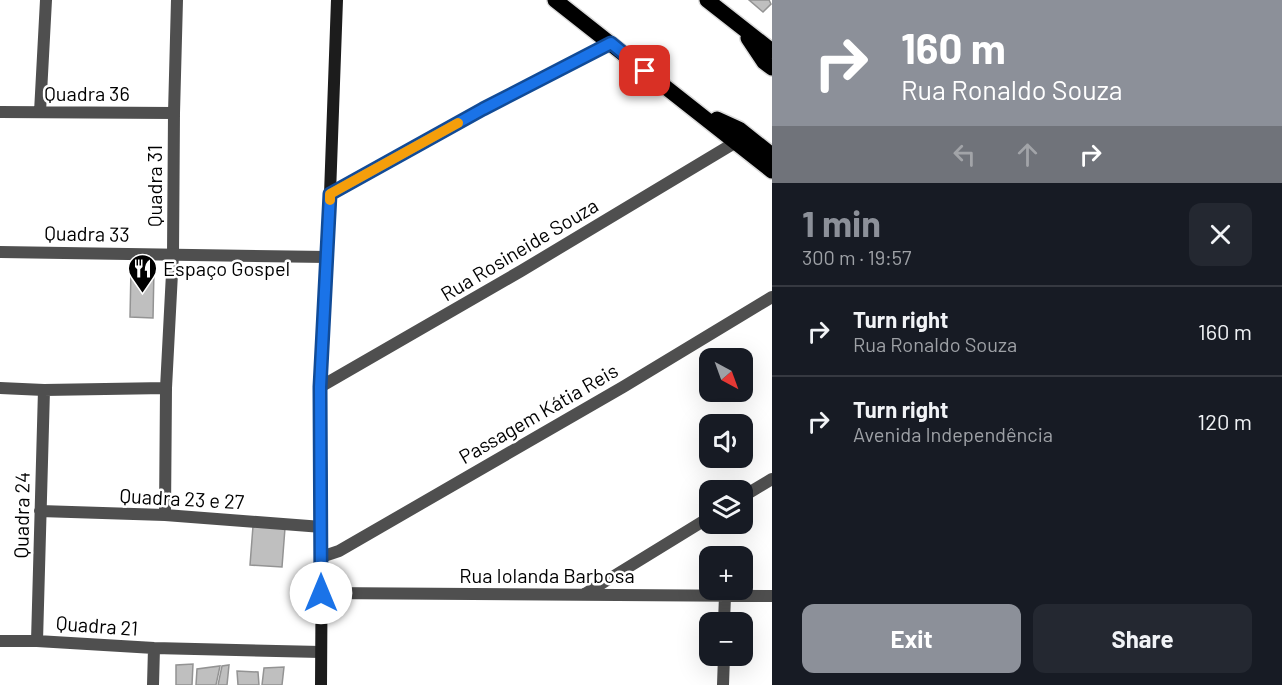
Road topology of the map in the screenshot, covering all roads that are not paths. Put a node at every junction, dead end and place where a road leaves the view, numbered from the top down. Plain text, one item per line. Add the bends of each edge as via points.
1 (46, 0) edge
2 (177, 0) edge
3 (337, 0) edge
4 (555, 0) edge
5 (707, 0) edge
6 (739, 24) junction
7 (611, 43) junction
8 (772, 51) edge
9 (772, 69) edge
10 (693, 108) junction
11 (0, 112) edge
12 (40, 112) junction
13 (174, 112) junction
14 (736, 142) junction
15 (772, 154) edge
16 (772, 171) edge
17 (330, 194) junction
18 (0, 252) edge
19 (173, 254) junction
20 (327, 257) junction
21 (772, 297) edge
22 (320, 387) junction
23 (0, 388) edge
24 (166, 388) junction
25 (44, 390) junction
26 (772, 479) edge
27 (753, 490) edge
28 (40, 511) junction
29 (165, 515) junction
30 (699, 524) edge
31 (322, 527) junction
32 (321, 557) junction
33 (321, 593) junction
34 (583, 595) junction
35 (699, 596) edge
36 (753, 596) edge
37 (772, 596) edge
38 (0, 641) edge
39 (37, 641) junction
40 (154, 648) junction
41 (321, 652) junction
42 (724, 666) edge
43 (153, 685) edge
44 (321, 685) edge
45 (723, 685) edge

1 - 12 street
2 - 13 street, Quadra 31
3 - 17 main road
4 - 7 main road
5 - 6 main road
6 - 8 main road
6 - 9 main road
7 - 10 main road
7 - 17 street
10 - 14 main road
10 - 15 main road via 740,129
11 - 12 street, Quadra 36
12 - 13 street, Quadra 36
13 - 19 street, Quadra 31
14 - 16 main road
14 - 22 street, Rua Rosineide Souza
17 - 20 main road
18 - 19 street, Quadra 33
19 - 20 street, Quadra 31
19 - 24 street
20 - 22 main road
21 - 32 street, Passagem Kátia Reis via 359,539
22 - 31 main road
23 - 25 street
24 - 25 street
24 - 29 street
25 - 28 street, Quadra 24
26 - 27 street
28 - 29 street, Quadra 23 e 27
28 - 39 street, Quadra 24
29 - 31 street, Quadra 23 e 27
30 - 34 street
31 - 32 main road
32 - 33 main road
33 - 34 street, Rua Iolanda Barbosa
33 - 41 main road
34 - 35 street, Rua Iolanda Barbosa
36 - 37 street, Rua Iolanda Barbosa
38 - 39 street, Quadra 21
39 - 40 street, Quadra 21
40 - 41 street
40 - 43 street, Quadra 21
41 - 44 main road
42 - 45 street

